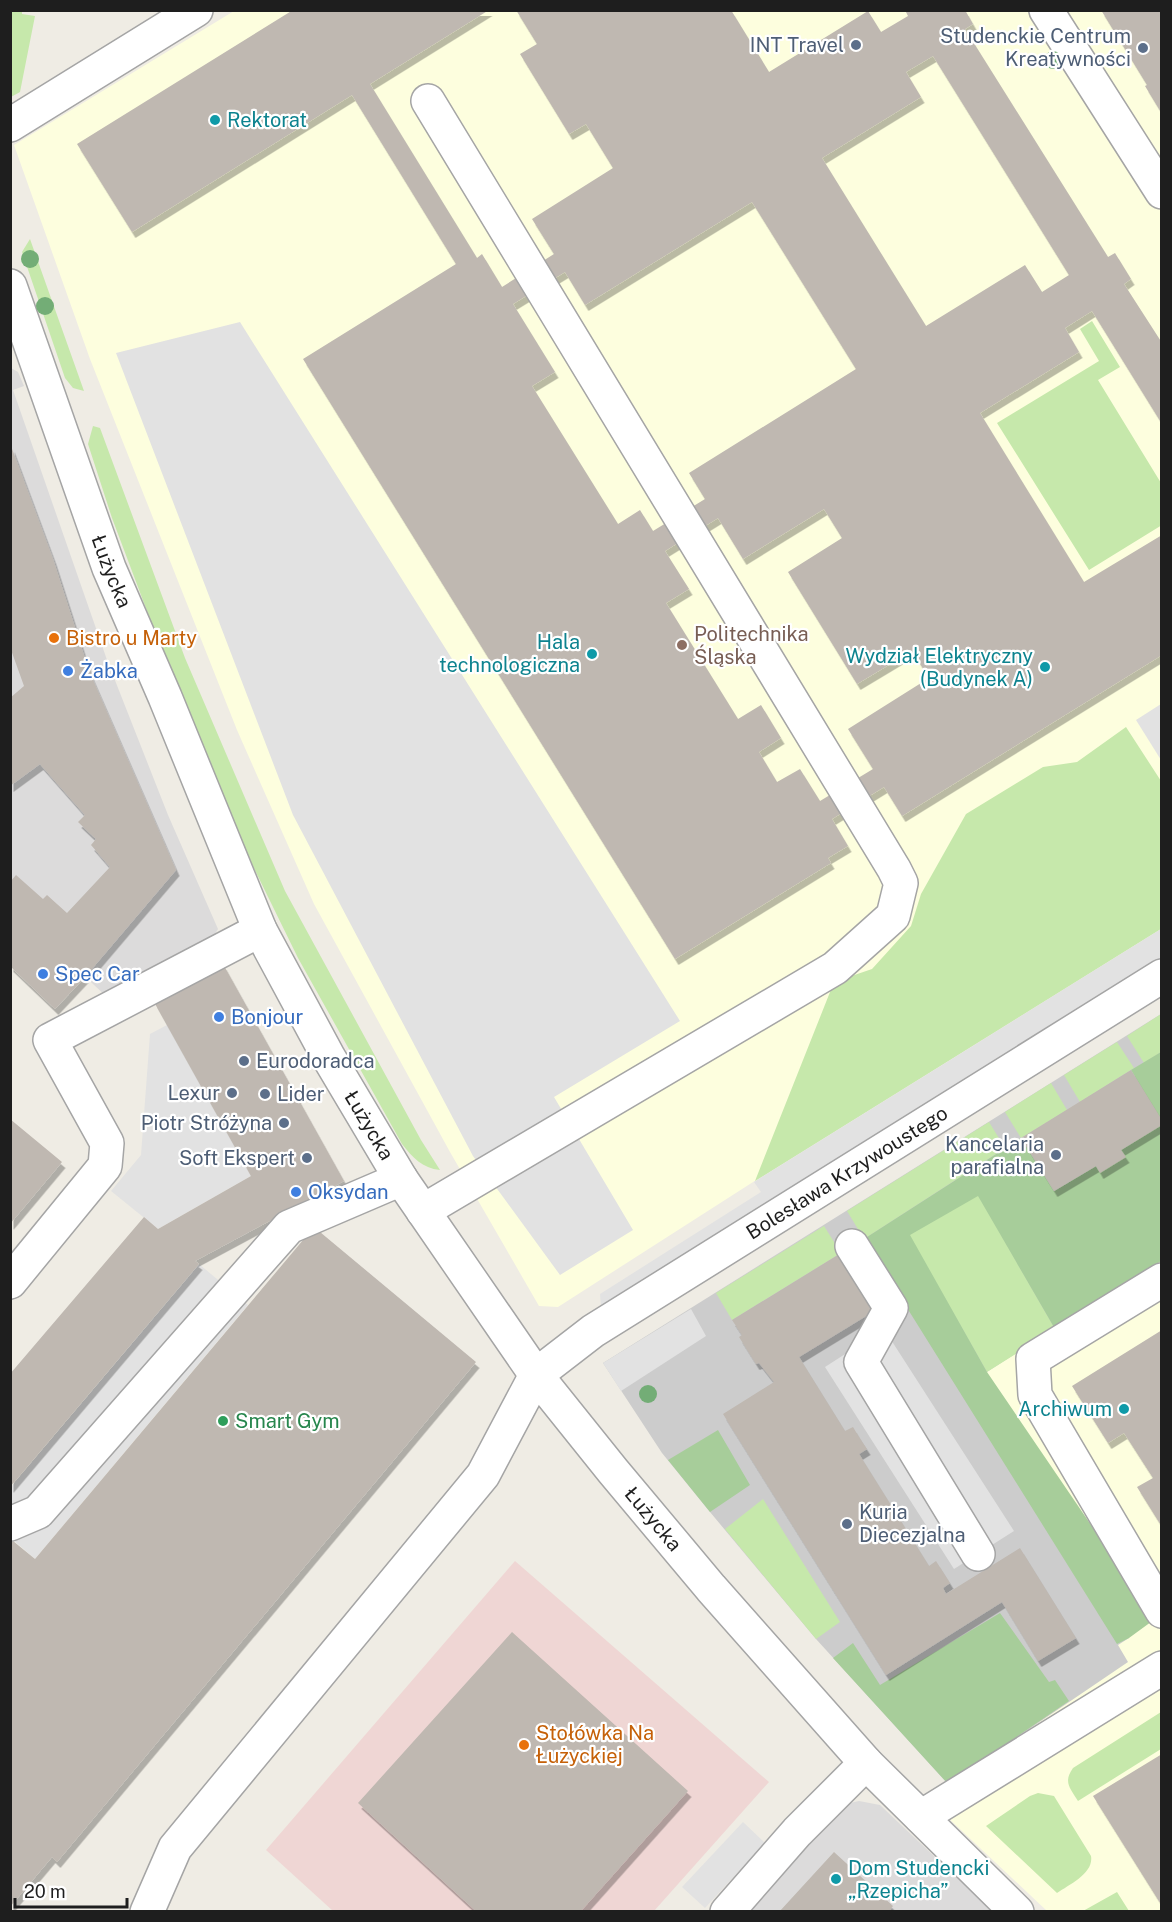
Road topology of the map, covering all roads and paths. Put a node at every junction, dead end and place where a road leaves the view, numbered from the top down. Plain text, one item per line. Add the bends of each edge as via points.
1 (196, 10) edge
2 (1046, 10) edge
3 (429, 101) dead end
4 (10, 125) edge
5 (1161, 192) edge
6 (10, 286) edge
7 (17, 328) edge
8 (260, 930) junction
9 (1161, 976) edge
10 (401, 1179) junction
11 (423, 1211) junction
12 (852, 1246) dead end
13 (1161, 1280) edge
14 (10, 1282) edge
15 (536, 1375) junction
16 (10, 1524) edge
17 (978, 1554) dead end
18 (1161, 1611) edge
19 (1161, 1668) edge
20 (866, 1763) junction
21 (921, 1818) junction
22 (147, 1911) edge
23 (727, 1911) edge
24 (1017, 1911) edge

1 - 4 street
2 - 5 street
3 - 11 street via 901,883 893,916 835,968
6 - 7 street, Łużycka
7 - 8 street, Łużycka via 109,568
8 - 10 street, Łużycka via 329,1058
8 - 14 street via 50,1040 107,1143 105,1166
9 - 15 street, Bolesława Krzywoustego via 593,1331
10 - 11 street, Łużycka
10 - 16 street via 290,1227 38,1512
11 - 15 street, Łużycka
12 - 17 street via 891,1308 861,1362
13 - 18 street via 1033,1359 1035,1395
15 - 20 street, Łużycka via 711,1588
15 - 22 street via 483,1475 175,1848
19 - 21 street
20 - 21 street, Łużycka
20 - 23 street via 797,1832
21 - 24 street, Łużycka

